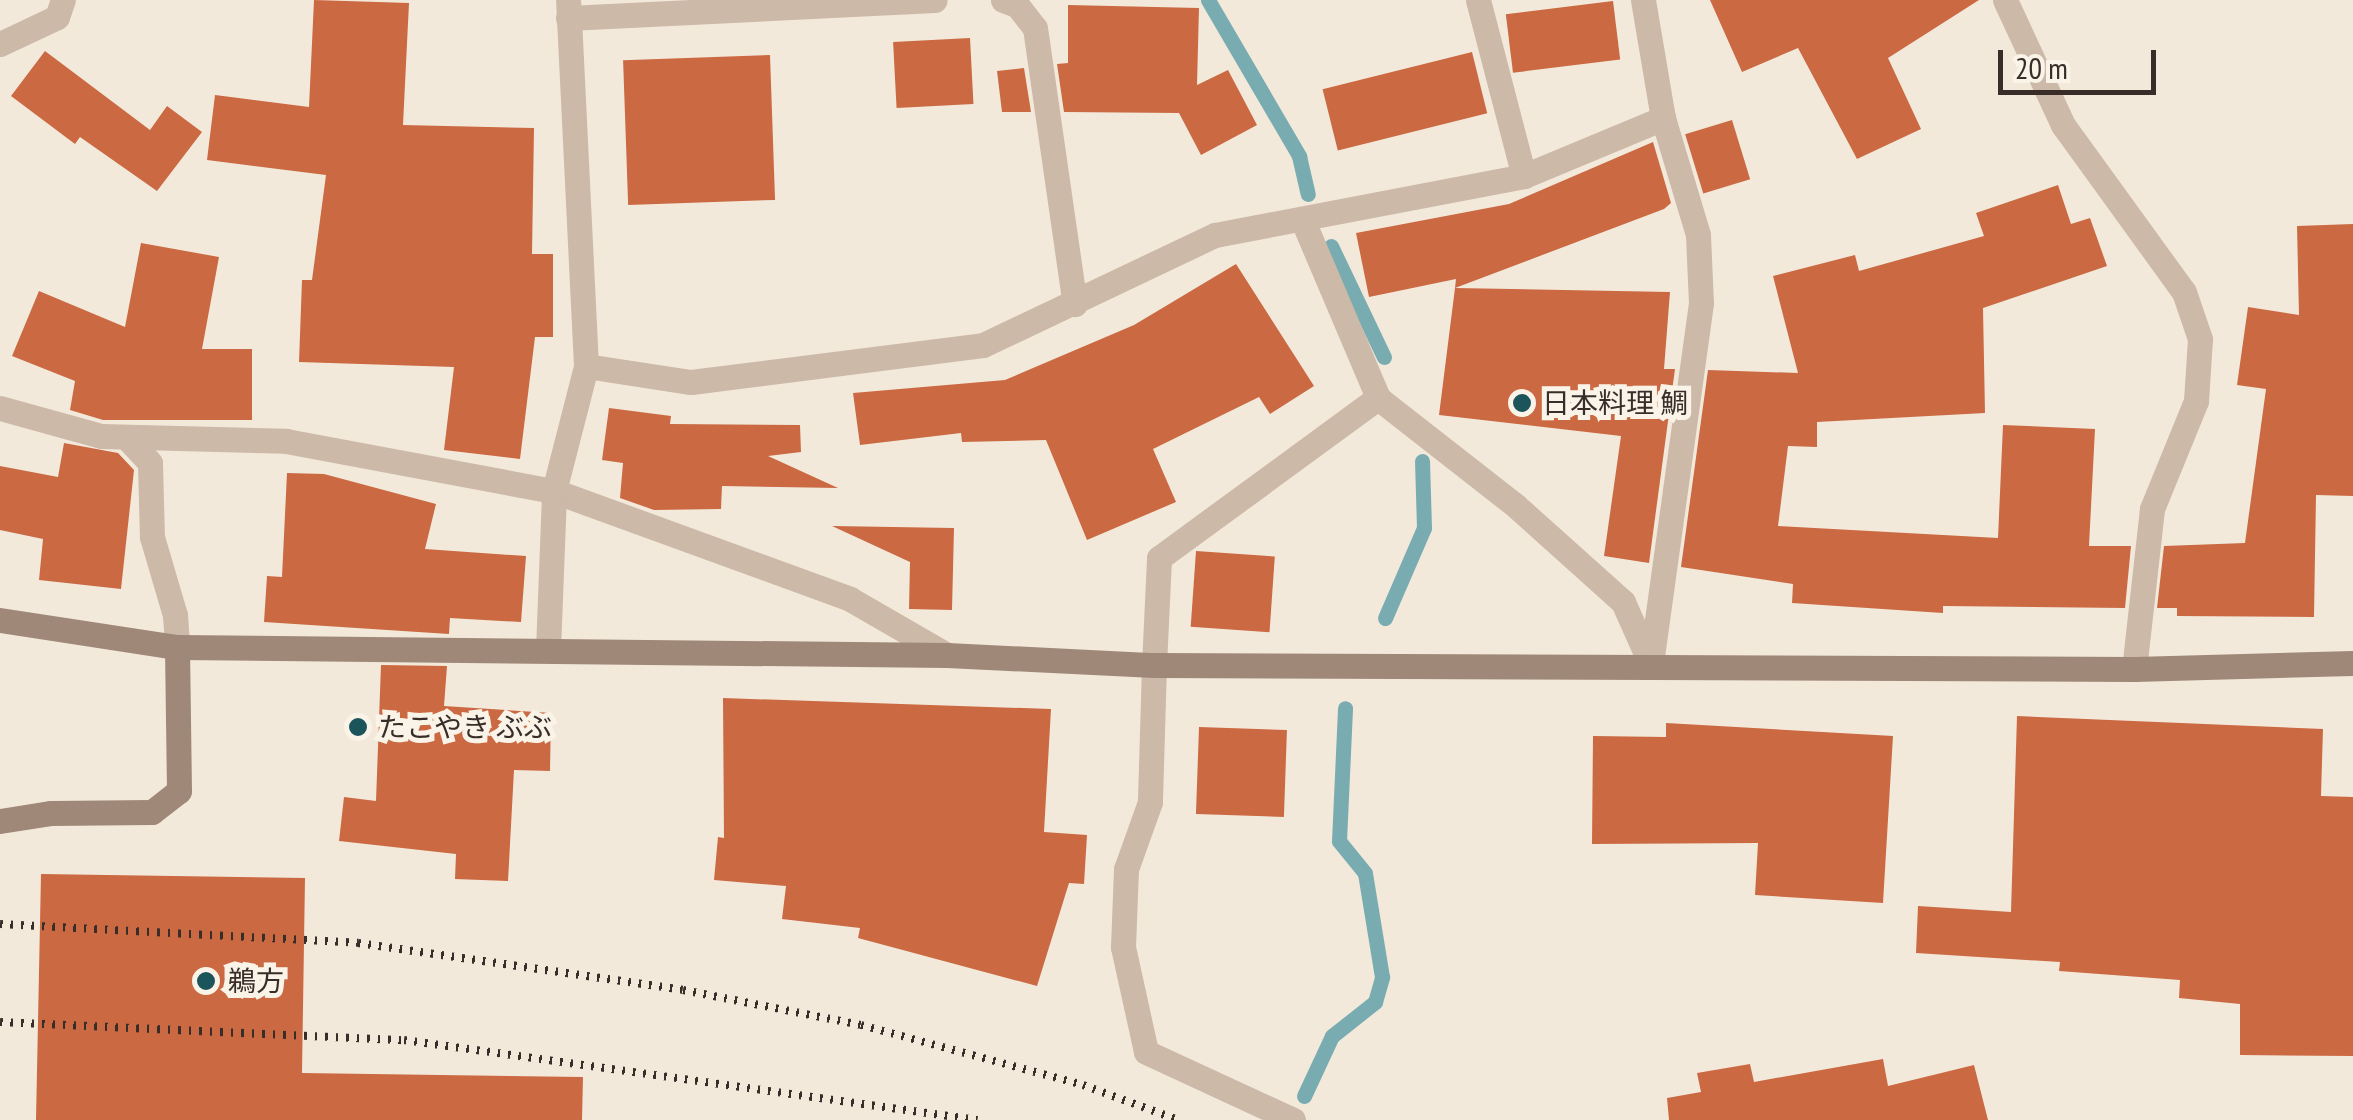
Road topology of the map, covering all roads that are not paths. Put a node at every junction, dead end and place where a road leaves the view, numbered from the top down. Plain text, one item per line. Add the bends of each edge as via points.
1 (63, 0) edge
2 (935, 0) edge
3 (1004, 0) edge
4 (1478, 0) edge
5 (1644, 0) edge
6 (2005, 0) edge
7 (568, 9) edge
8 (0, 44) edge
9 (1663, 118) junction
10 (1524, 176) junction
11 (1303, 221) junction
12 (1075, 304) junction
13 (586, 366) junction
14 (1378, 398) junction
15 (0, 408) edge
16 (126, 437) junction
17 (554, 491) junction
18 (0, 620) edge
19 (176, 646) junction
20 (548, 650) junction
21 (947, 655) junction
22 (2353, 662) edge
23 (1154, 665) junction
24 (1651, 665) junction
25 (2134, 669) junction
26 (0, 821) edge
27 (1122, 947) junction
28 (1116, 998) dead end
29 (1294, 1120) edge

1 - 8 street via 57,17
2 - 7 street
3 - 12 street via 1018,5 1035,28
4 - 10 street
5 - 9 street
6 - 25 street via 2064,126 2184,292 2200,338 2196,401 2152,509
7 - 13 street
9 - 10 street
9 - 24 street via 1698,235 1701,303
10 - 11 street
11 - 12 street via 1215,235
11 - 14 street
12 - 13 street via 983,344 691,382
13 - 17 street
14 - 23 street via 1159,558
14 - 24 street via 1516,506 1623,602
15 - 16 street
16 - 17 street via 286,441
16 - 19 street via 150,464 152,537 175,615
17 - 20 street
17 - 21 street via 850,598
18 - 19 street
19 - 20 street
19 - 26 street via 179,790 152,812
20 - 21 street
21 - 23 street
22 - 25 street
23 - 24 street
23 - 27 street via 1150,802 1126,868
24 - 25 street
27 - 28 street
27 - 29 street via 1146,1052

